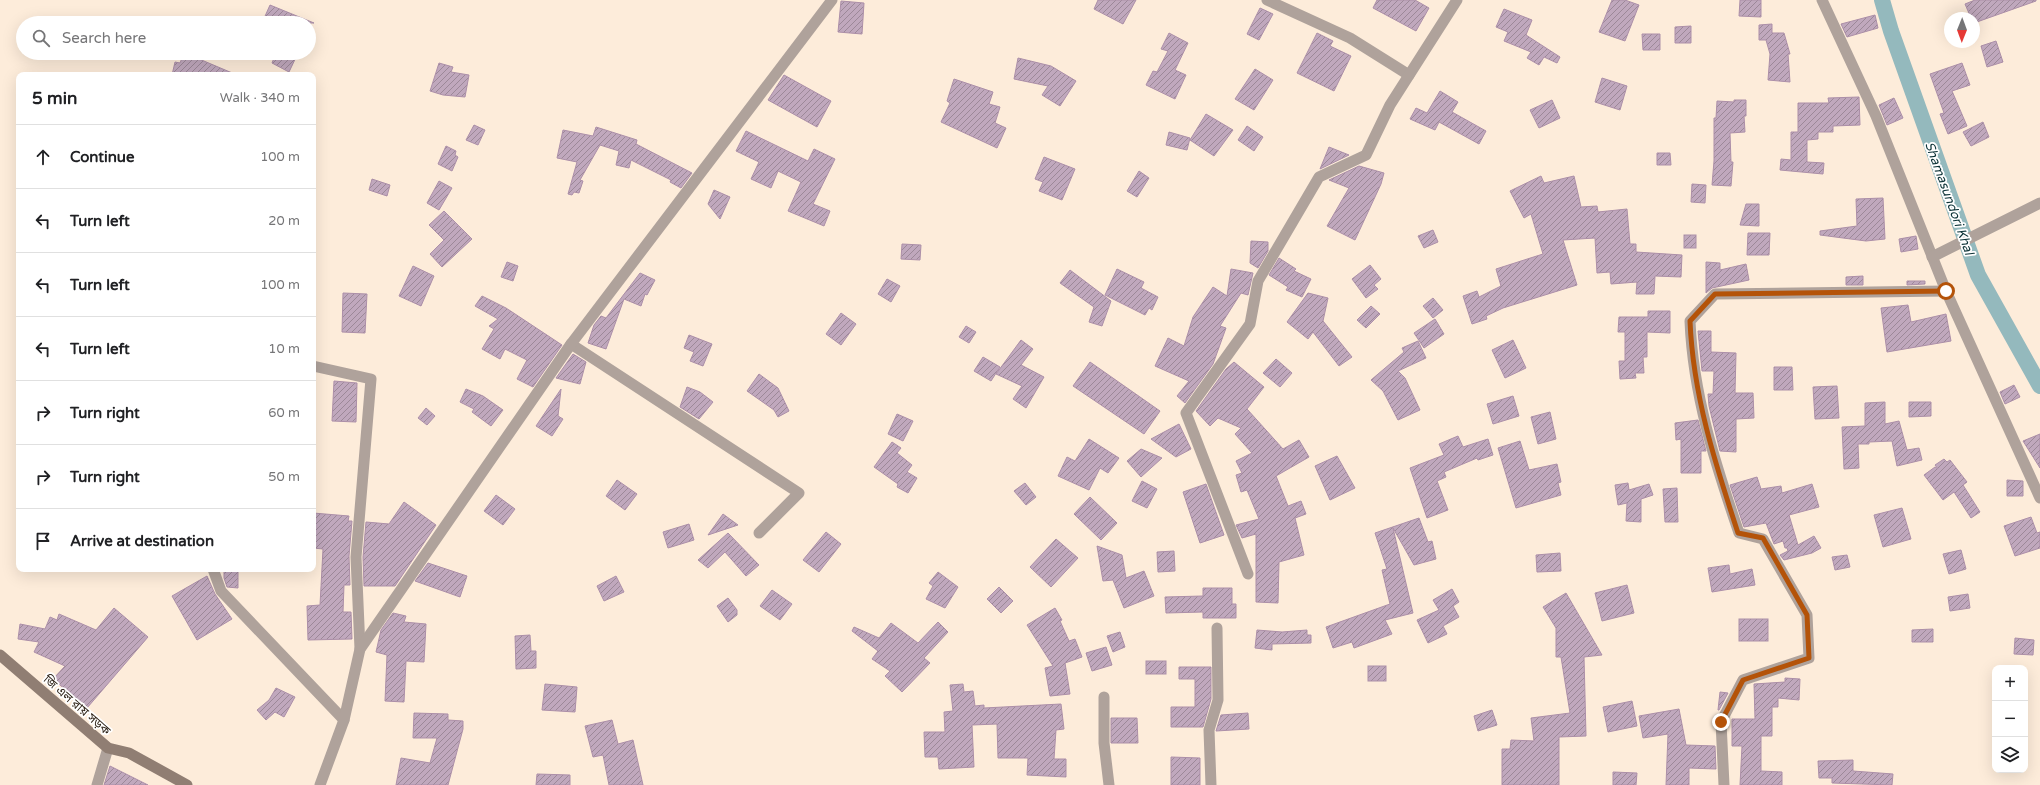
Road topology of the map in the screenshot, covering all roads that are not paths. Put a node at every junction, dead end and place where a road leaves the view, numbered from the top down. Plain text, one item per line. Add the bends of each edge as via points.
1 (832, 0) edge
2 (1267, 0) edge
3 (1457, 0) edge
4 (1822, 0) edge
5 (1409, 75) junction
6 (2040, 203) edge
7 (1932, 257) junction
8 (1946, 291) junction
9 (572, 344) junction
10 (316, 367) edge
11 (2040, 498) edge
12 (759, 533) dead end
13 (214, 572) edge
14 (1248, 574) dead end
15 (1217, 628) dead end
16 (360, 649) junction
17 (0, 655) edge
18 (1104, 697) dead end
19 (344, 720) junction
20 (108, 748) junction
21 (96, 785) edge
22 (187, 785) edge
23 (320, 785) edge
24 (1109, 785) edge
25 (1211, 785) edge
26 (1724, 785) edge

1 - 9 street
2 - 5 street via 1350,38
3 - 5 street
4 - 7 street via 1876,116
5 - 14 street via 1390,105 1366,155 1319,177 1258,281 1250,324 1186,412
6 - 7 street
7 - 8 street
8 - 11 street
8 - 26 street via 1715,294 1690,321 1692,357 1706,425 1714,460 1738,533 1763,538 1807,615 1809,658 1743,680 1721,722
9 - 12 street via 799,492
9 - 16 street
10 - 16 street via 370,379 356,557
13 - 19 street via 221,591
15 - 25 street via 1218,700 1209,730
16 - 19 street
17 - 20 main road, জি এল রায় সড়ক
18 - 24 street via 1104,744
19 - 23 street
20 - 21 street
20 - 22 main road, জি এল রায় সড়ক via 129,753

